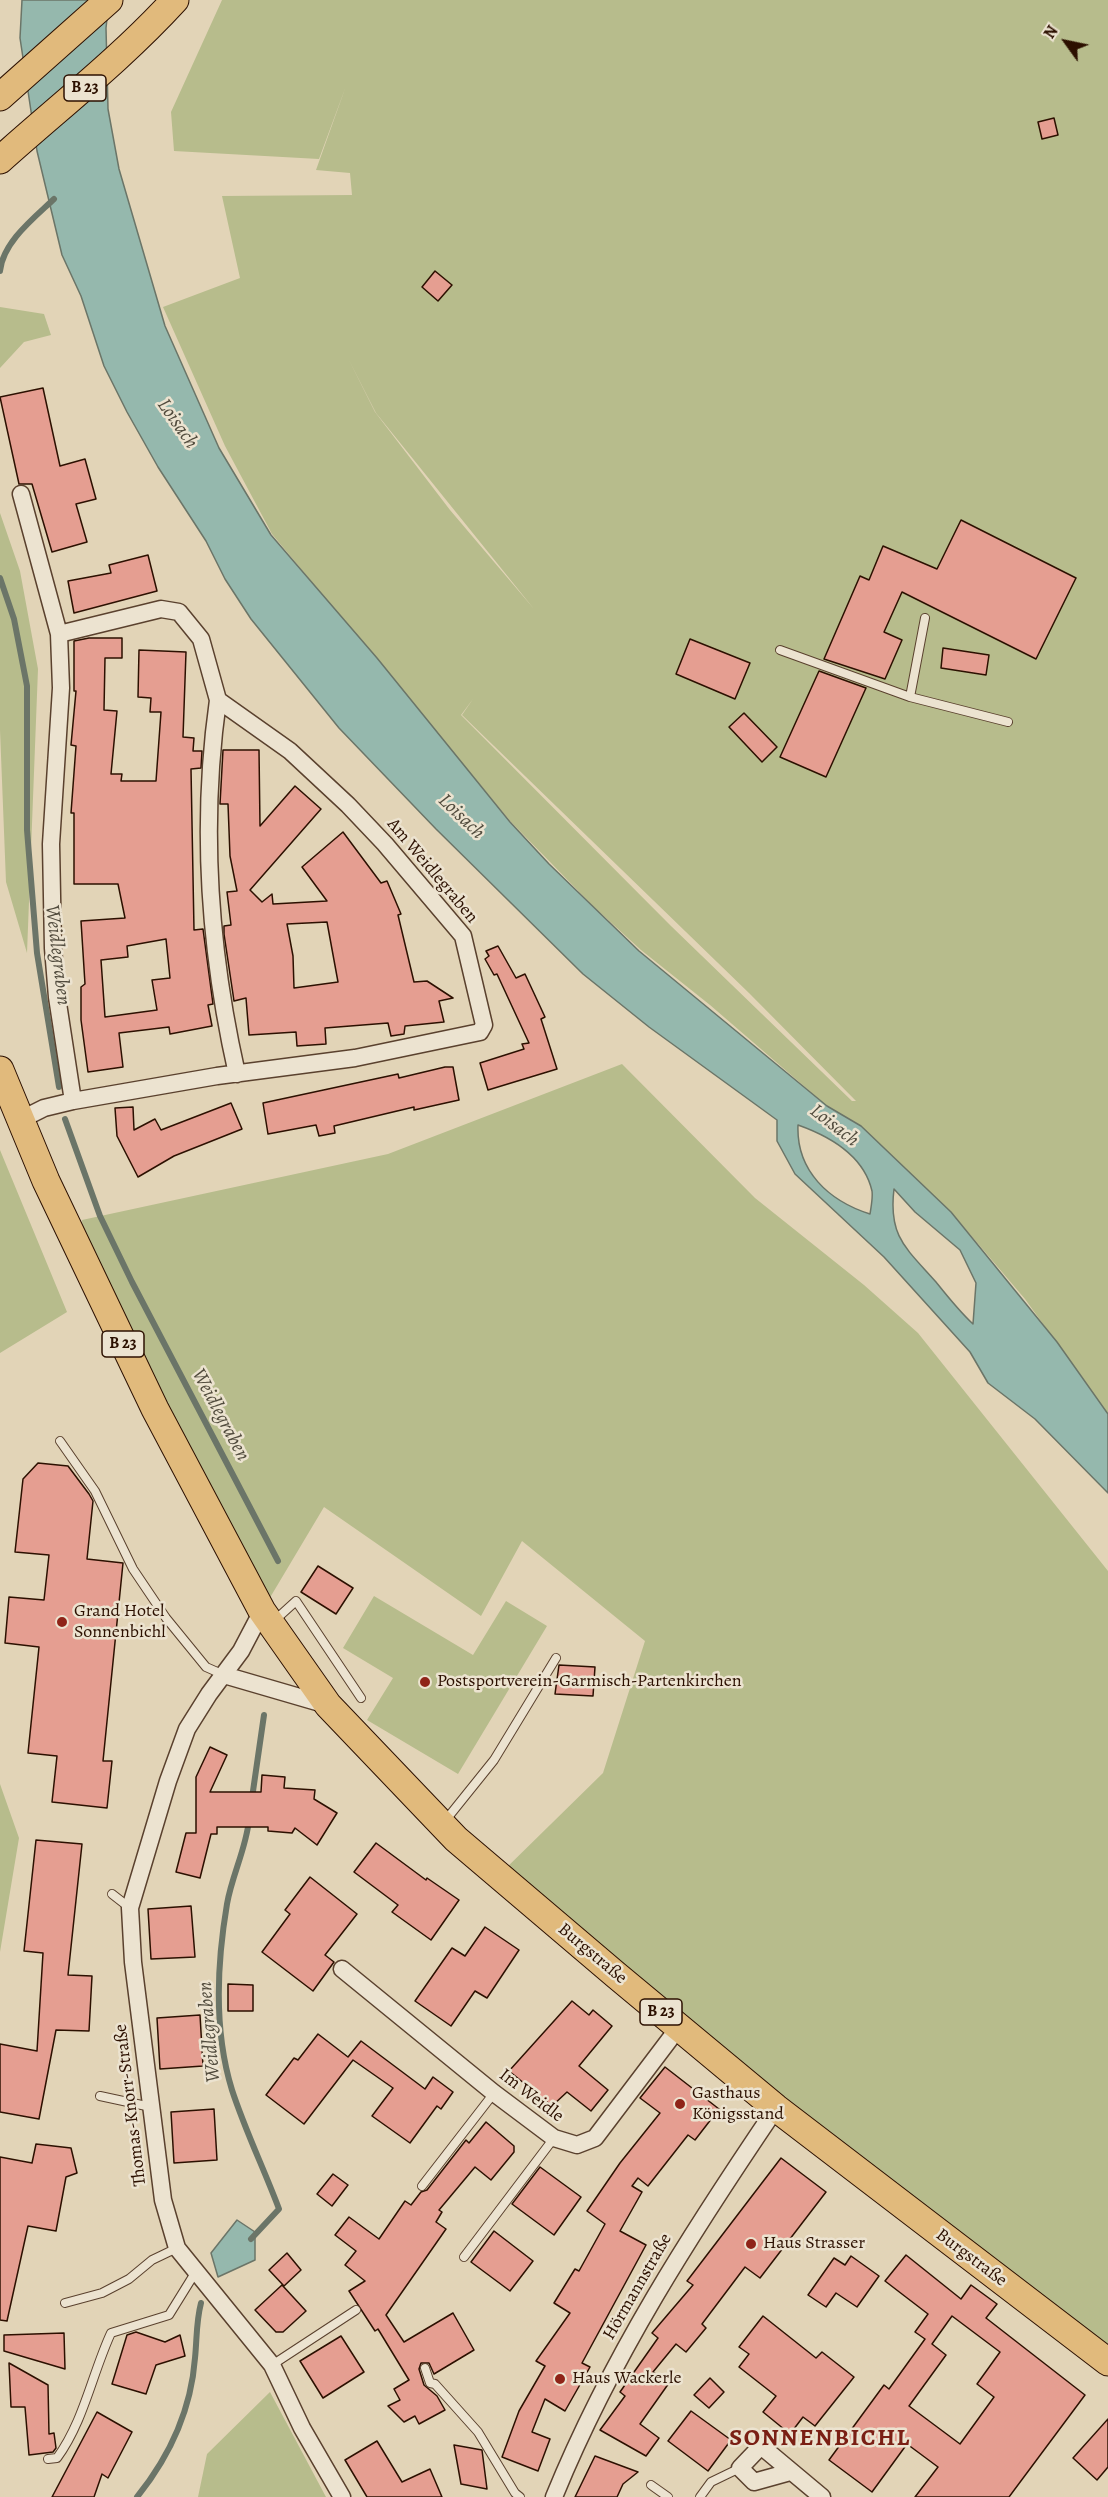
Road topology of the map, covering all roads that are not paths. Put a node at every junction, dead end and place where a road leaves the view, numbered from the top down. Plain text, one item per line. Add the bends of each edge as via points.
1 (109, 0) edge
2 (175, 0) edge
3 (8, 91) edge
4 (23, 140) junction
5 (0, 154) edge
6 (0, 160) edge
7 (21, 494) dead end
8 (925, 618) dead end
9 (59, 634) junction
10 (780, 650) dead end
11 (910, 697) junction
12 (218, 700) junction
13 (1008, 722) dead end
14 (0, 1070) edge
15 (237, 1074) junction
16 (73, 1101) junction
17 (20, 1120) junction
18 (60, 1441) dead end
19 (266, 1618) junction
20 (556, 1658) dead end
21 (224, 1675) junction
22 (361, 1698) dead end
23 (328, 1705) junction
24 (442, 1825) junction
25 (112, 1894) dead end
26 (130, 1908) junction
27 (342, 1969) dead end
28 (679, 2027) junction
29 (494, 2093) junction
30 (100, 2096) dead end
31 (151, 2107) junction
32 (776, 2108) junction
33 (554, 2138) junction
34 (422, 2186) dead end
35 (177, 2248) junction
36 (464, 2257) dead end
37 (195, 2273) junction
38 (65, 2303) dead end
39 (356, 2310) dead end
40 (1108, 2362) edge
41 (272, 2365) junction
42 (425, 2368) dead end
43 (48, 2459) dead end
44 (740, 2468) junction
45 (790, 2472) junction
46 (651, 2485) dead end
47 (342, 2497) edge
48 (520, 2497) edge
49 (554, 2497) edge
50 (668, 2497) edge
51 (700, 2497) edge
52 (822, 2497) edge

1 - 3 main road, B 23
2 - 4 main road, B 23 via 144,33
4 - 5 main road, B 23
4 - 6 main road, B 23
7 - 9 street
8 - 11 lane
9 - 12 street via 161,609 179,612 201,639
9 - 16 street via 58,743 51,844 53,948
10 - 11 lane
11 - 13 lane
12 - 15 street via 211,761 210,895 220,1000
12 - 15 street, Am Weidlegraben via 290,751 348,805 463,936 484,1026 480,1032 355,1058
14 - 17 main road, B 23
15 - 16 street, Am Weidlegraben
16 - 17 street, Am Weidlegraben via 44,1108
17 - 19 main road, B 23 via 155,1409
18 - 21 lane via 95,1491 133,1569 166,1618 206,1667
19 - 21 street, Thomas-Knorr-Straße
19 - 22 lane via 296,1601
19 - 23 main road, Burgstraße / B 23
20 - 24 lane via 494,1760
21 - 23 street
21 - 26 street, Thomas-Knorr-Straße via 187,1729
23 - 24 main road, Burgstraße / B 23
24 - 28 main road, Burgstraße / B 23
25 - 26 lane
26 - 31 street, Thomas-Knorr-Straße
27 - 29 street, Im Weidle
28 - 32 main road, Burgstraße / B 23
28 - 33 street, Im Weidle via 595,2138 576,2145
29 - 33 street, Im Weidle
29 - 34 lane
30 - 31 lane
31 - 35 street, Thomas-Knorr-Straße via 163,2200
32 - 40 main road, Burgstraße / B 23
32 - 49 street, Hörmannstraße via 669,2269 617,2361
33 - 36 lane
35 - 37 street, Thomas-Knorr-Straße
35 - 38 lane via 102,2293
37 - 41 street, Thomas-Knorr-Straße
37 - 43 lane via 170,2314 111,2333 72,2437 57,2458
39 - 41 lane
41 - 47 street, Thomas-Knorr-Straße via 302,2428
42 - 48 lane via 430,2383 478,2432
44 - 45 street via 754,2482
44 - 45 street via 761,2446
44 - 51 lane via 711,2482
45 - 52 street
46 - 50 lane

